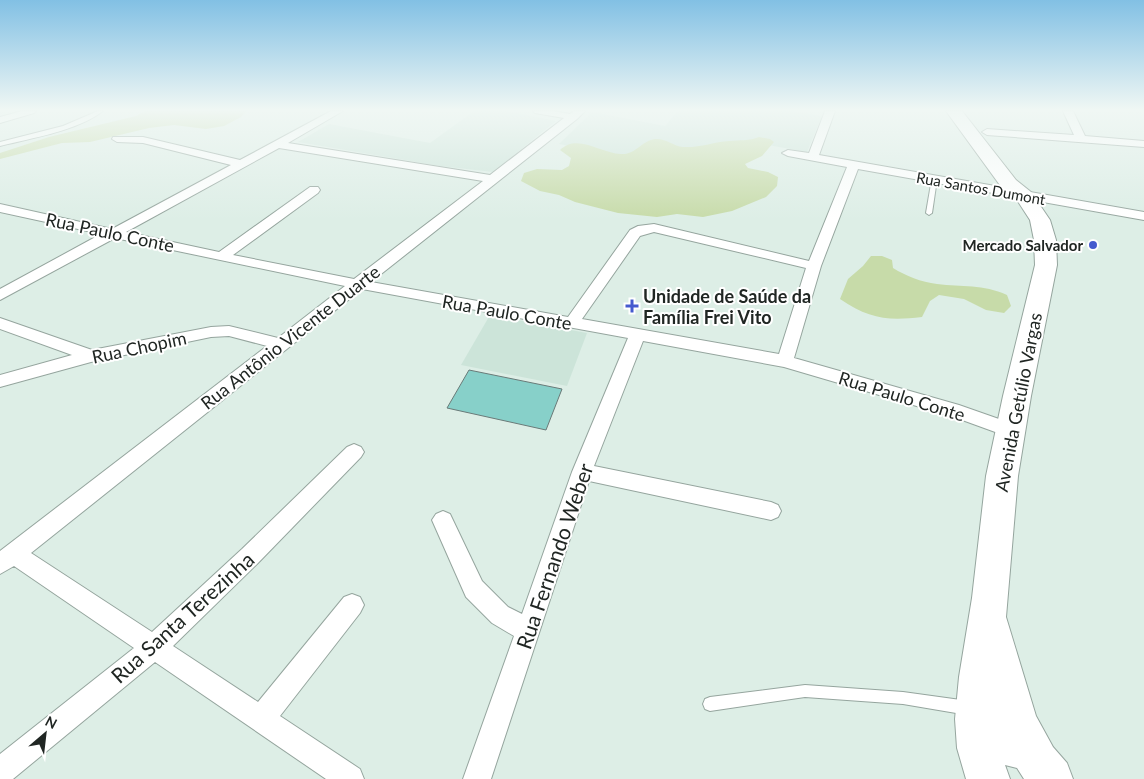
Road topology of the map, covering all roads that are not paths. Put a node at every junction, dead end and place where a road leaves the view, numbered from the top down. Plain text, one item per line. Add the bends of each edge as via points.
1 (174, 147) edge
2 (271, 147) edge
3 (298, 147) edge
4 (534, 147) edge
5 (817, 147) edge
6 (981, 147) edge
7 (998, 147) edge
8 (788, 152) dead end
9 (813, 157) junction
10 (243, 164) junction
11 (854, 164) junction
12 (493, 179) junction
13 (934, 179) junction
14 (314, 190) dead end
15 (1024, 196) junction
16 (0, 208) edge
17 (19, 213) junction
18 (929, 213) dead end
19 (1144, 216) edge
20 (0, 221) edge
21 (112, 232) junction
22 (221, 258) junction
23 (814, 266) junction
24 (357, 284) junction
25 (0, 295) edge
26 (0, 323) edge
27 (572, 323) junction
28 (637, 335) junction
29 (280, 344) junction
30 (91, 356) junction
31 (785, 361) junction
32 (0, 381) edge
33 (1009, 430) junction
34 (354, 452) dead end
35 (582, 472) junction
36 (771, 511) dead end
37 (443, 520) dead end
38 (7, 559) edge
39 (352, 605) dead end
40 (988, 614) junction
41 (527, 630) junction
42 (154, 647) junction
43 (710, 704) dead end
44 (261, 719) junction
45 (981, 745) edge
46 (1041, 766) edge
47 (0, 772) edge
48 (339, 776) edge
49 (476, 779) edge

1 - 10 street
2 - 10 street
3 - 12 street
4 - 12 street, Rua Antônio Vicente Duarte
5 - 9 street
6 - 15 main road, Avenida Getúlio Vargas via 1009,184
7 - 15 main road, Avenida Getúlio Vargas via 1026,187
8 - 9 street, Rua Santos Dumont
9 - 11 street, Rua Santos Dumont
10 - 21 street
11 - 13 street, Rua Santos Dumont
11 - 23 street
12 - 24 street, Rua Antônio Vicente Duarte
13 - 15 street, Rua Santos Dumont
13 - 18 lane
14 - 22 street
15 - 19 street, Rua Santos Dumont
15 - 33 main road, Avenida Getúlio Vargas via 1040,220 1046,240 1046,265
16 - 17 street, Rua Paulo Conte
17 - 20 street
17 - 21 street, Rua Paulo Conte
21 - 22 street, Rua Paulo Conte
21 - 25 street
22 - 24 street, Rua Paulo Conte
23 - 27 street via 654,228 643,229 635,233
23 - 31 street
24 - 27 street, Rua Paulo Conte
24 - 29 street, Rua Antônio Vicente Duarte
26 - 30 street
27 - 28 street, Rua Paulo Conte
28 - 31 street, Rua Paulo Conte
28 - 35 street, Rua Fernando Weber
29 - 30 street, Rua Chopim via 229,331 211,332
29 - 38 street, Rua Antônio Vicente Duarte
30 - 32 street, Rua Chopim
31 - 33 street, Rua Paulo Conte
33 - 40 main road, Avenida Getúlio Vargas
34 - 42 street, Rua Santa Terezinha
35 - 36 street
35 - 41 street, Rua Fernando Weber
37 - 41 street via 474,589 500,614
38 - 42 street
39 - 44 street
40 - 45 main road, Avenida Getúlio Vargas via 980,666
40 - 46 main road, Avenida Getúlio Vargas via 1015,717
41 - 49 street, Rua Fernando Weber
42 - 44 street
42 - 47 street, Rua Santa Terezinha
43 - 45 lane via 805,691 903,698
44 - 48 street
45 - 46 main road via 1003,743

